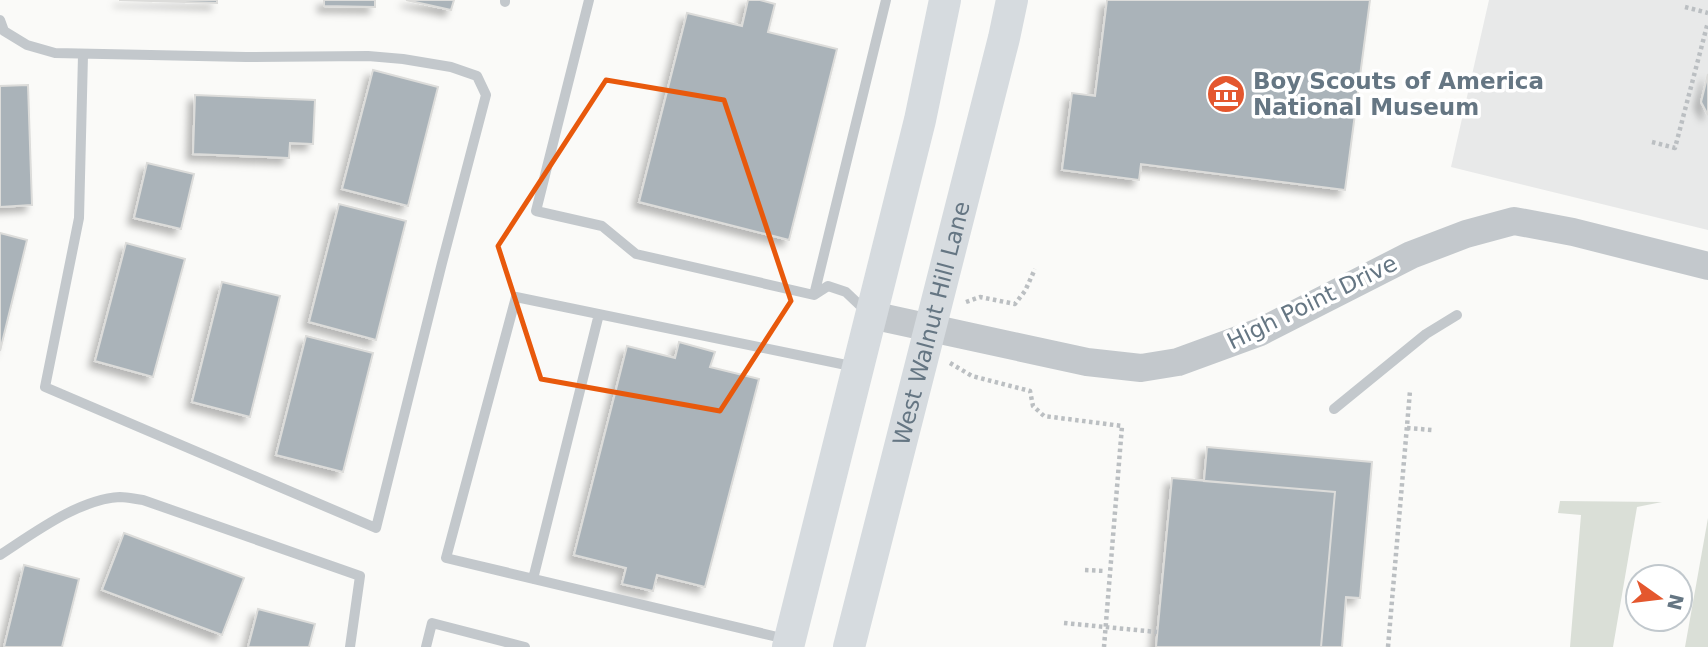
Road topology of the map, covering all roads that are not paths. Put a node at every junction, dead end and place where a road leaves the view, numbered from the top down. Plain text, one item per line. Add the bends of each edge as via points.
1 (589, 0) edge
2 (886, 0) edge
3 (944, 0) edge
4 (1012, 0) edge
5 (1, 28) edge
6 (83, 55) junction
7 (1708, 266) edge
8 (814, 295) junction
9 (599, 314) junction
10 (871, 315) junction
11 (1457, 315) dead end
12 (943, 331) junction
13 (859, 368) junction
14 (1334, 409) dead end
15 (0, 555) edge
16 (533, 579) junction
17 (788, 643) edge
18 (498, 644) edge
19 (349, 647) edge
20 (426, 647) edge
21 (525, 647) edge
22 (849, 647) edge

1 - 8 lane via 536,211 602,226 636,254
2 - 8 lane
3 - 10 main road via 920,120
4 - 12 main road, West Walnut Hill Lane
5 - 6 lane via 27,45
6 - 6 lane via 368,56 451,67 477,76 486,95 376,528 45,387 79,218
7 - 12 street, High Point Drive via 1514,221 1411,255 1260,332 1178,362 1141,368 1087,362
8 - 10 lane via 828,286 846,292
9 - 13 lane
9 - 16 lane
9 - 16 lane via 516,297 446,558
10 - 12 street, High Point Drive
10 - 13 main road
11 - 14 lane via 1426,334
12 - 22 main road, West Walnut Hill Lane
13 - 17 main road
15 - 19 lane via 96,501 143,500 360,576
16 - 17 lane
18 - 20 lane via 432,623
18 - 21 lane

